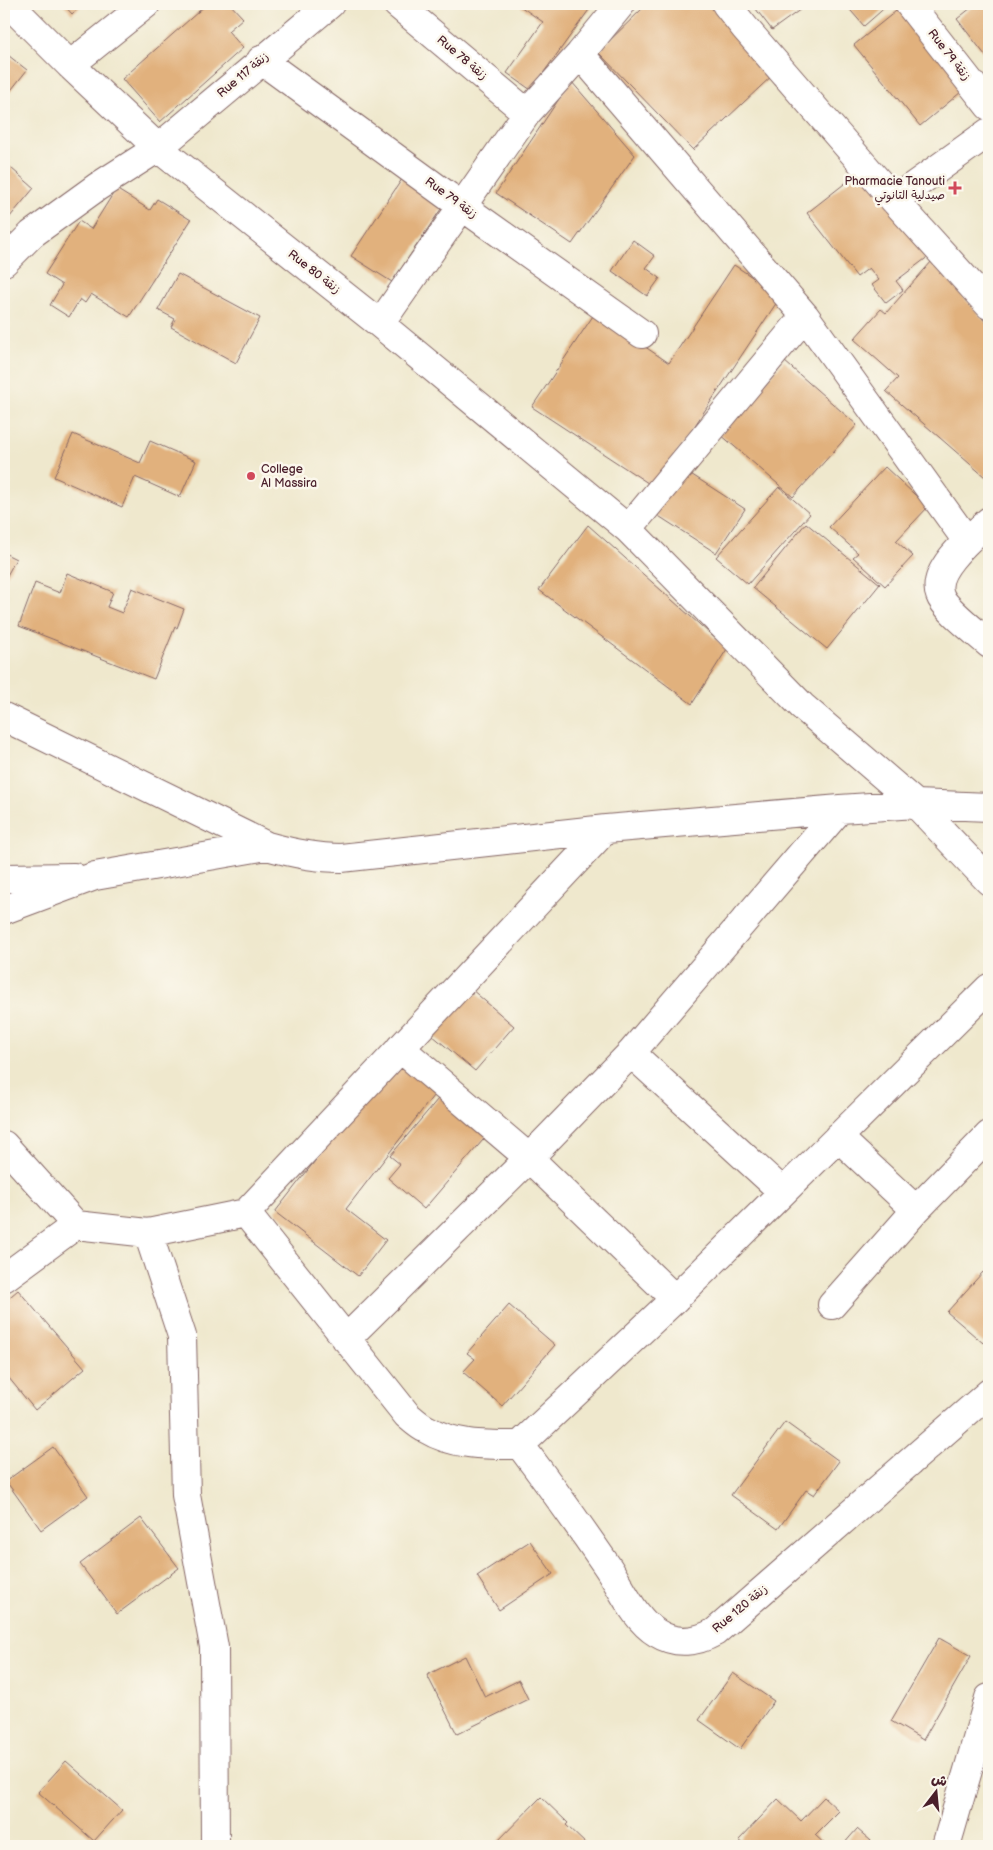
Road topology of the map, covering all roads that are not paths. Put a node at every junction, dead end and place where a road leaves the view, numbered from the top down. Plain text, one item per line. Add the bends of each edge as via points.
1 (9, 4) edge
2 (146, 4) edge
3 (330, 4) edge
4 (397, 4) edge
5 (620, 4) edge
6 (726, 4) edge
7 (908, 4) edge
8 (580, 54) junction
9 (261, 60) junction
10 (70, 65) junction
11 (989, 106) edge
12 (527, 113) junction
13 (989, 132) edge
14 (158, 148) junction
15 (894, 200) junction
16 (463, 207) junction
17 (4, 262) edge
18 (989, 305) edge
19 (805, 316) junction
20 (380, 324) junction
21 (642, 334) dead end
22 (989, 521) edge
23 (628, 529) junction
24 (967, 541) junction
25 (989, 644) edge
26 (4, 717) edge
27 (916, 804) junction
28 (989, 807) edge
29 (840, 809) junction
30 (606, 829) junction
31 (267, 846) junction
32 (95, 876) junction
33 (4, 878) edge
34 (989, 882) edge
35 (4, 910) edge
36 (989, 988) edge
37 (400, 1048) junction
38 (631, 1053) junction
39 (989, 1135) edge
40 (838, 1138) junction
41 (4, 1145) edge
42 (529, 1158) junction
43 (783, 1192) junction
44 (916, 1210) junction
45 (246, 1213) junction
46 (76, 1225) junction
47 (148, 1233) junction
48 (4, 1278) edge
49 (675, 1299) junction
50 (832, 1305) dead end
51 (346, 1338) junction
52 (989, 1393) edge
53 (520, 1445) junction
54 (989, 1698) edge
55 (214, 1846) edge
56 (946, 1846) edge

1 - 10 street, Rue 80 زنقة
2 - 10 street
3 - 9 street, Rue 117 زنقة
4 - 12 street, Rue 78 زنقة
5 - 8 street
6 - 15 street
7 - 11 street, Rue 79 زنقة
8 - 12 street
8 - 19 street
9 - 14 street, Rue 117 زنقة
9 - 16 street, Rue 79 زنقة
10 - 14 street, Rue 80 زنقة
12 - 16 street
13 - 15 street
14 - 17 street, Rue 117 زنقة via 97,186 32,234
14 - 20 street, Rue 80 زنقة
15 - 18 street
16 - 20 street
16 - 21 street, Rue 79 زنقة
19 - 23 street
19 - 24 street
20 - 23 street, Rue 80 زنقة
22 - 24 street
23 - 27 street, Rue 80 زنقة via 802,706
24 - 25 street via 945,567 938,582 939,595
26 - 31 street
27 - 28 street
27 - 29 street
27 - 34 street, Rue 80 زنقة
29 - 30 street
29 - 38 street
30 - 31 street via 341,858 302,855
30 - 37 street
31 - 32 street
32 - 33 street
32 - 35 street
36 - 40 street
37 - 42 street
37 - 45 street
38 - 42 street
38 - 43 street
39 - 44 street
40 - 43 street
40 - 44 street
41 - 46 street
42 - 49 street
42 - 51 street
43 - 49 street
44 - 50 street
45 - 47 street
45 - 51 street
46 - 47 street
46 - 48 street
47 - 55 street via 182,1336 186,1495 214,1647
49 - 53 street
51 - 53 street via 407,1415 426,1429 449,1439 477,1445
52 - 53 street, Rue 120 زنقة via 715,1632 691,1641 672,1640 657,1634 647,1625
54 - 56 street

